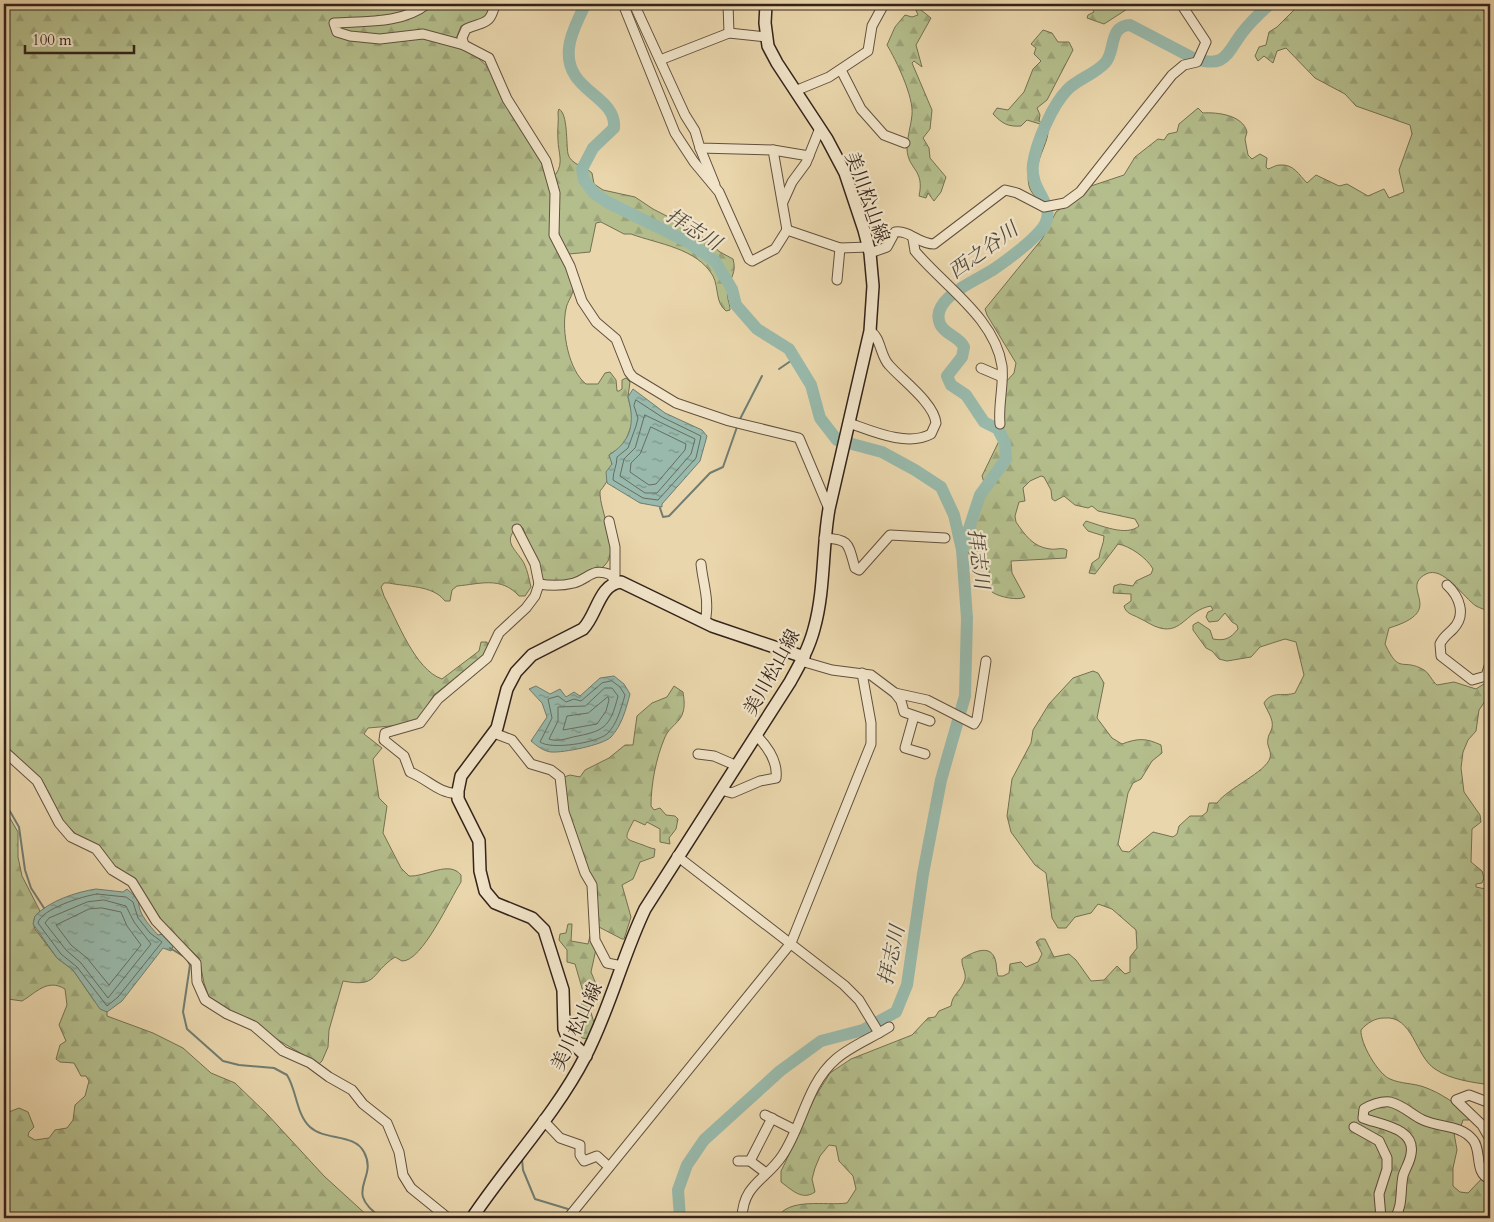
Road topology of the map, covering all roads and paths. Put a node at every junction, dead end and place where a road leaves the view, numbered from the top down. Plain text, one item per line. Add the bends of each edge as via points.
1 (427, 4) edge
2 (495, 4) edge
3 (623, 4) edge
4 (634, 4) edge
5 (728, 4) edge
6 (766, 4) edge
7 (884, 4) edge
8 (1181, 4) edge
9 (729, 33) junction
10 (766, 37) junction
11 (464, 45) junction
12 (660, 60) junction
13 (841, 70) junction
14 (795, 90) junction
15 (820, 128) junction
16 (905, 143) dead end
17 (700, 148) junction
18 (773, 150) junction
19 (809, 156) junction
20 (715, 187) junction
21 (782, 202) junction
22 (787, 230) junction
23 (913, 239) junction
24 (840, 248) junction
25 (869, 250) junction
26 (837, 280) dead end
27 (870, 331) junction
28 (981, 368) dead end
29 (1002, 376) junction
30 (1000, 424) dead end
31 (848, 428) junction
32 (829, 509) junction
33 (609, 520) dead end
34 (517, 529) dead end
35 (824, 538) junction
36 (945, 538) dead end
37 (701, 564) dead end
38 (616, 582) junction
39 (539, 584) junction
40 (1447, 585) dead end
41 (705, 622) junction
42 (803, 660) junction
43 (986, 661) dead end
44 (1490, 663) edge
45 (862, 673) junction
46 (895, 693) junction
47 (914, 716) junction
48 (930, 721) dead end
49 (494, 733) junction
50 (756, 735) junction
51 (4, 751) edge
52 (698, 754) dead end
53 (920, 755) dead end
54 (737, 766) junction
55 (721, 790) junction
56 (458, 794) junction
57 (677, 856) junction
58 (791, 943) junction
59 (622, 966) junction
60 (889, 1026) dead end
61 (879, 1032) junction
62 (586, 1056) junction
63 (1490, 1103) edge
64 (543, 1120) junction
65 (1354, 1127) dead end
66 (794, 1130) junction
67 (1490, 1139) edge
68 (738, 1161) dead end
69 (750, 1162) junction
70 (610, 1167) junction
71 (766, 1173) junction
72 (1490, 1179) edge
73 (448, 1218) edge
74 (472, 1218) edge
75 (568, 1218) edge
76 (742, 1218) edge
77 (1381, 1218) edge
78 (1395, 1218) edge

1 - 11 street via 416,13 390,20 334,23 337,32 350,36 380,40 423,34
2 - 11 street via 485,24 466,29 462,38
3 - 20 street via 679,140
4 - 12 street
5 - 9 street
6 - 10 main road, 美川松山線
7 - 13 street via 872,26 868,51
8 - 23 street via 1206,42 1199,58 1172,75 1080,192 1065,202 1048,207 1005,190 938,241 928,244
9 - 10 street
9 - 12 street
10 - 14 main road, 美川松山線 via 772,54
11 - 32 street via 489,58 510,104 546,161 555,193 554,234 586,310 616,339 628,372 676,403 729,421 799,438
12 - 17 street via 695,130
13 - 14 street
13 - 16 street via 861,109 884,135
14 - 15 main road, 美川松山線
15 - 19 street
15 - 25 main road, 美川松山線 via 844,173
17 - 18 street
17 - 20 street
18 - 19 street
18 - 21 street
19 - 21 street
20 - 22 street via 752,261 775,249
21 - 22 street
22 - 24 street
23 - 25 street via 905,231 895,232 887,247
23 - 29 street via 915,251 977,315 1001,361
24 - 25 street
24 - 26 street
25 - 27 main road, 美川松山線 via 873,286
27 - 31 main road, 美川松山線
27 - 31 street via 876,336 887,364 928,406 936,423 931,434 919,439
28 - 29 street
29 - 30 street
31 - 32 main road, 美川松山線
32 - 35 main road, 美川松山線
33 - 38 street via 615,547
34 - 39 street via 535,564
35 - 36 street via 842,539 855,568 859,570 890,535
35 - 42 main road, 美川松山線 via 818,614
37 - 41 street via 707,598
38 - 39 street via 611,575 594,572 572,583 557,586
38 - 41 main road via 627,584
38 - 49 main road via 606,589 583,629 532,655 522,664 507,690
39 - 56 street via 526,608 499,633 487,658 438,699 420,723 389,731 384,736 387,744 404,756 410,772 443,793
40 - 44 street via 1457,598 1461,612 1457,624 1440,644 1441,656 1472,680 1486,676
41 - 42 main road
42 - 45 street via 832,670
42 - 50 main road, 美川松山線
43 - 46 street via 976,722 970,724 927,700
45 - 46 street via 877,678
45 - 58 street via 871,723 871,744
46 - 47 street via 904,712
47 - 48 street
47 - 53 street via 905,748
49 - 56 main road via 462,776
49 - 59 street via 512,740 531,764 551,770 560,777 564,812 592,885 595,940 606,963
50 - 54 main road, 美川松山線
50 - 55 street via 772,757 776,778 732,793
51 - 73 street via 37,781 59,823 71,837 96,849 112,870 132,882 156,921 196,963 197,982 205,1000 254,1026 284,1051 318,1067 352,1090 363,1104 387,1123 399,1152 403,1175 411,1188
52 - 54 street via 714,756
54 - 55 main road, 美川松山線
55 - 57 main road, 美川松山線
56 - 62 main road via 479,841 480,871 485,891 495,903 532,918 544,930 563,990 564,1029 568,1039
57 - 58 street
57 - 59 main road, 美川松山線 via 645,909
58 - 61 street via 859,1000
58 - 70 street
59 - 62 main road, 美川松山線 via 605,1016
60 - 61 street
61 - 66 street via 836,1059 813,1089
62 - 64 main road, 美川松山線
63 - 67 street via 1469,1095 1456,1100 1482,1125
64 - 70 street via 560,1138 580,1145 584,1161 597,1156
64 - 74 main road, 美川松山線
65 - 77 street via 1379,1140 1387,1158 1380,1194
66 - 69 street via 769,1117
66 - 71 street via 782,1156
68 - 69 street
69 - 71 street
70 - 75 street
71 - 76 street via 746,1196
72 - 78 street via 1481,1171 1474,1141 1455,1127 1423,1120 1389,1102 1364,1108 1363,1118 1402,1131 1411,1143 1402,1198

